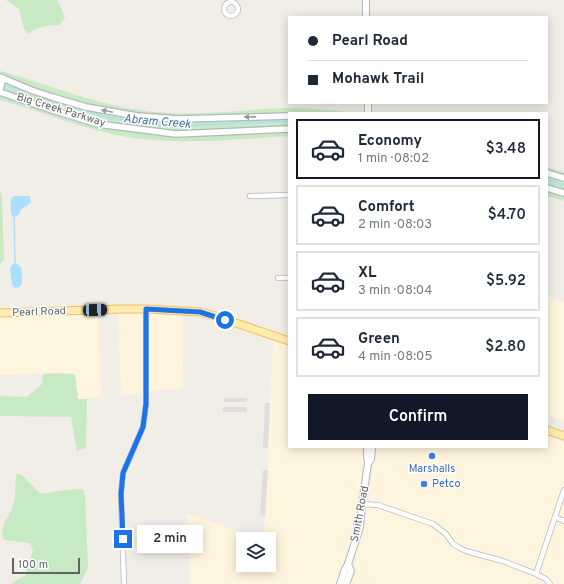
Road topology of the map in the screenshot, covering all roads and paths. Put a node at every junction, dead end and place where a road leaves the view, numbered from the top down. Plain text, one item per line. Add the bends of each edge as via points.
1 (366, 0) edge
2 (366, 16) edge
3 (2, 78) edge
4 (0, 89) edge
5 (0, 92) edge
6 (288, 116) edge
7 (288, 129) edge
8 (548, 173) edge
9 (564, 178) edge
10 (548, 188) edge
11 (564, 193) edge
12 (288, 195) edge
13 (250, 196) dead end
14 (278, 278) dead end
15 (288, 278) edge
16 (146, 309) junction
17 (0, 313) edge
18 (288, 341) edge
19 (548, 430) edge
20 (564, 436) edge
21 (367, 448) edge
22 (372, 448) edge
23 (368, 463) junction
24 (564, 490) edge
25 (362, 504) junction
26 (555, 517) junction
27 (564, 521) edge
28 (348, 564) junction
29 (536, 574) junction
30 (124, 584) edge
31 (340, 584) edge
32 (346, 584) edge
33 (550, 584) edge

1 - 2 main road
3 - 4 street
6 -> 3 street, Big Creek Parkway via 178,119 138,116 86,107
5 - 7 street, Big Creek Parkway via 98,124 176,134
8 - 9 street
10 - 11 street
12 - 13 street
14 - 15 street
16 - 17 main road, Pearl Road
16 - 18 main road, Pearl Road via 200,312
16 - 30 street via 146,404 143,427 123,473 121,494
19 - 20 main road
21 - 23 main road, Smith Road
22 - 23 main road, Smith Road
23 - 25 main road, Smith Road
24 - 26 street
25 - 28 main road, Smith Road via 360,527
25 - 29 street via 378,505 433,524 446,534 453,544 466,551 503,561
26 - 27 street
26 - 29 street
28 - 31 main road, Smith Road
28 - 32 main road, Smith Road via 351,571
29 - 33 street

